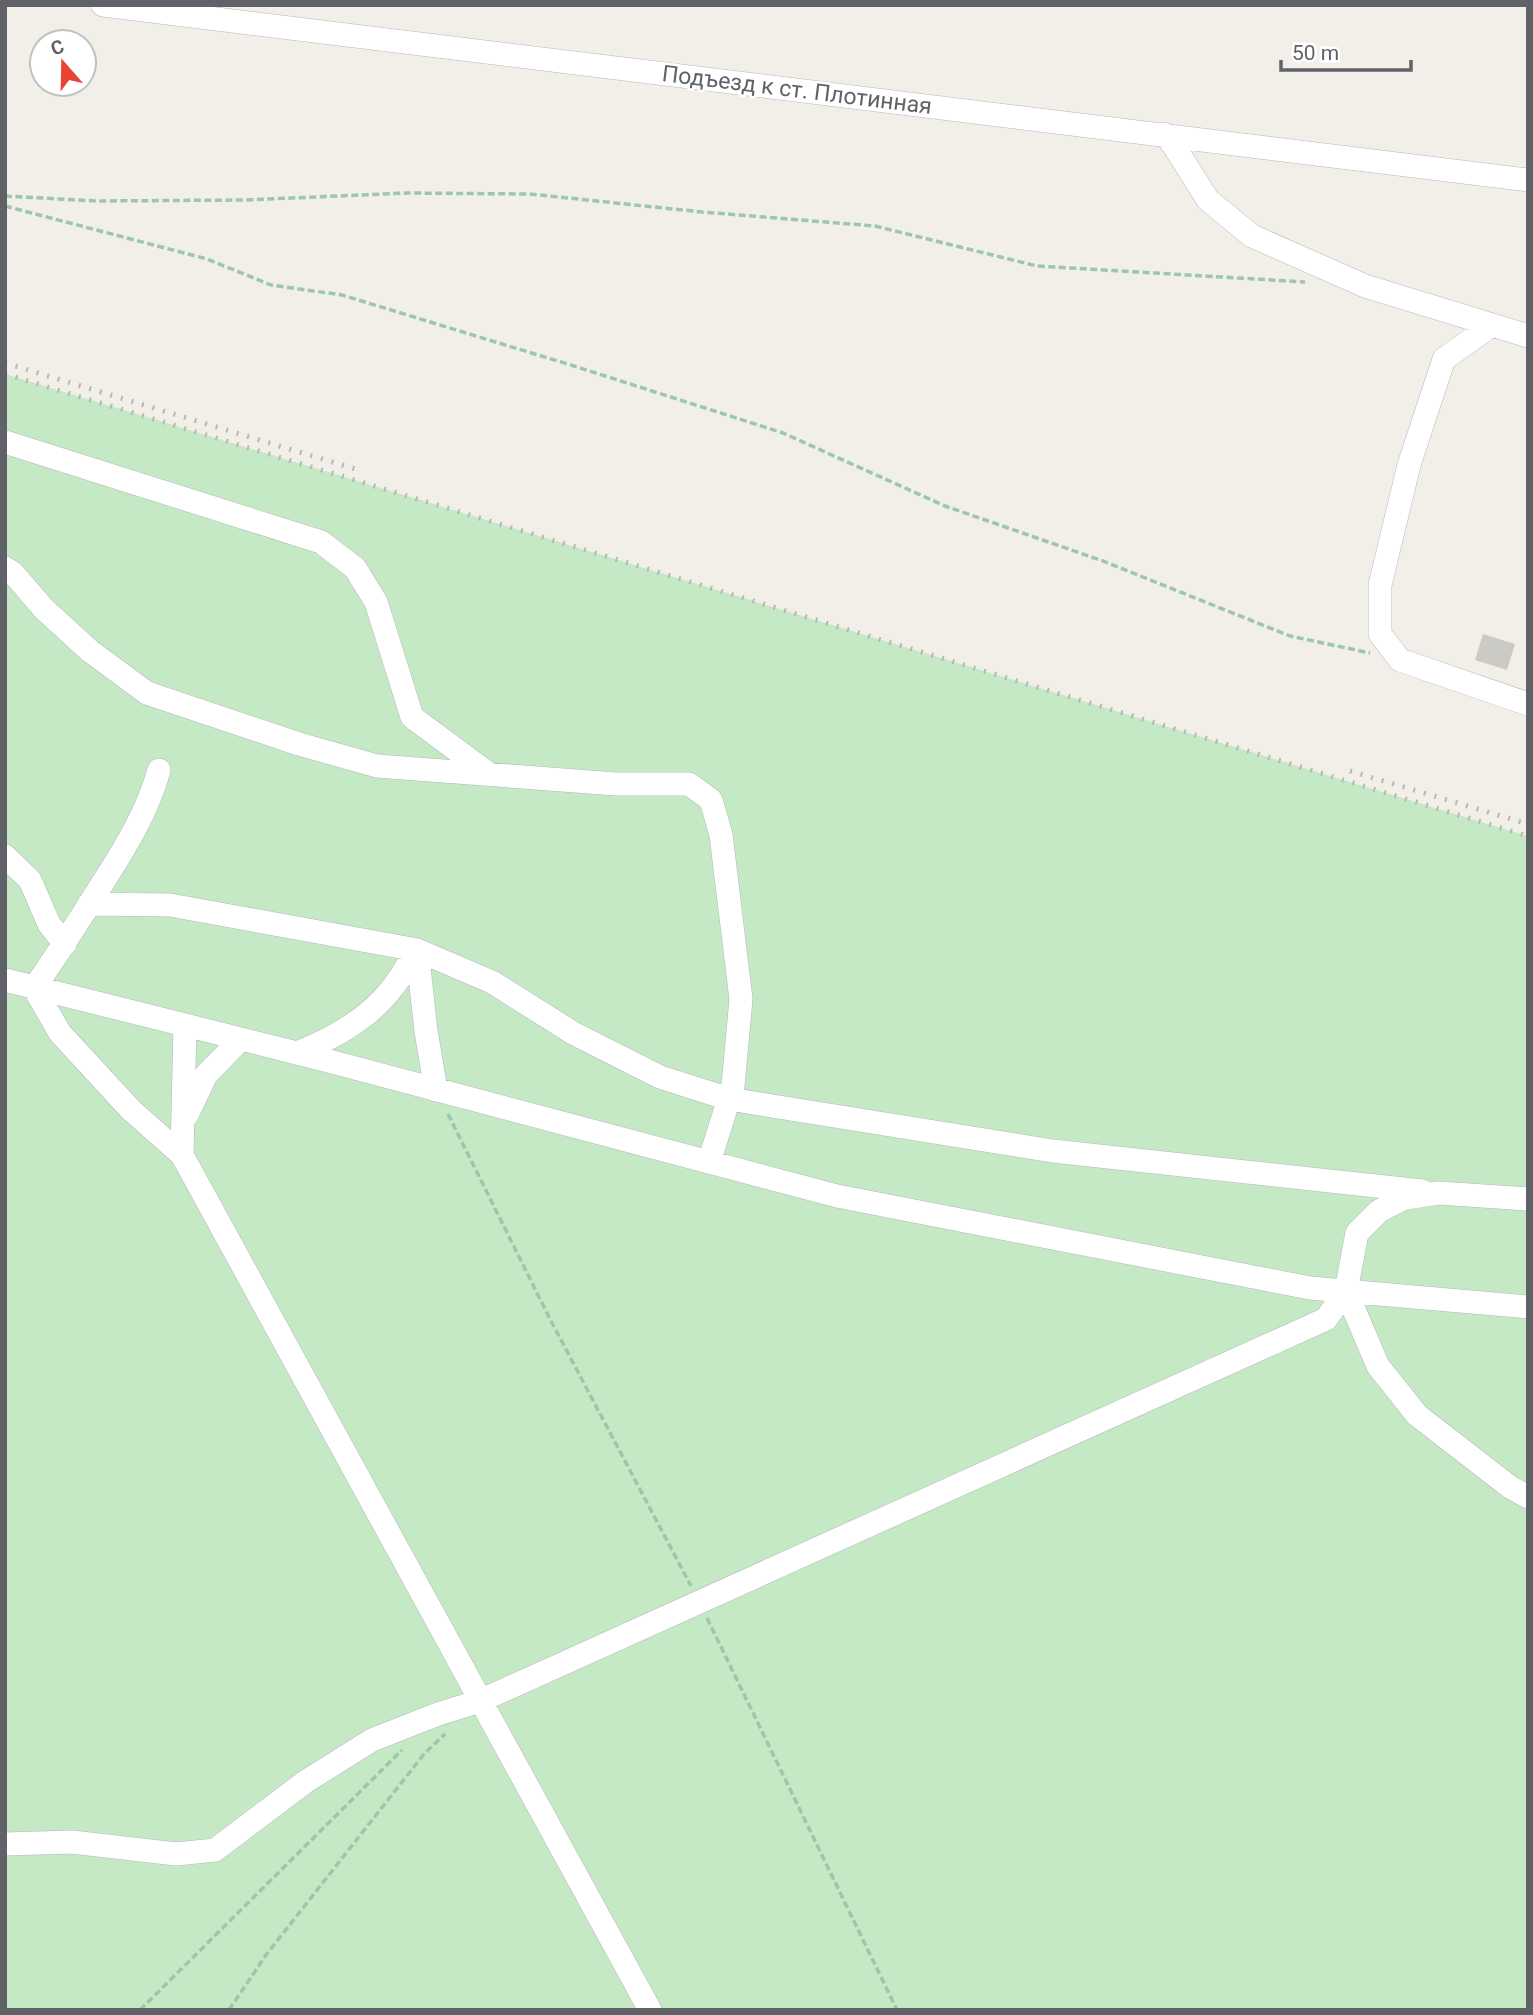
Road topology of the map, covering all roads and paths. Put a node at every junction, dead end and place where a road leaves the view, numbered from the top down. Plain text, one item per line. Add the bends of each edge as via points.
1 (103, 5) edge
2 (1164, 134) junction
3 (1528, 180) edge
4 (5, 196) edge
5 (5, 206) edge
6 (1311, 282) dead end
7 (1492, 325) junction
8 (1528, 336) edge
9 (5, 442) edge
10 (5, 568) edge
11 (1399, 660) junction
12 (1528, 704) edge
13 (159, 769) dead end
14 (489, 774) junction
15 (5, 856) edge
16 (89, 904) junction
17 (65, 944) junction
18 (417, 950) junction
19 (5, 980) edge
20 (34, 988) junction
21 (185, 1025) junction
22 (242, 1039) junction
23 (298, 1053) junction
24 (436, 1090) junction
25 (729, 1099) junction
26 (183, 1124) junction
27 (183, 1155) junction
28 (709, 1162) junction
29 (1439, 1193) junction
30 (1528, 1199) edge
31 (1346, 1291) junction
32 (1528, 1307) edge
33 (1528, 1497) edge
34 (698, 1600) junction
35 (480, 1701) junction
36 (452, 1727) dead end
37 (408, 1744) dead end
38 (5, 1844) edge
39 (140, 2010) edge
40 (229, 2010) edge
41 (650, 2010) edge
42 (897, 2010) edge

1 - 2 street, Подъезд к ст. Плотинная
2 - 3 street, Подъезд к ст. Плотинная
2 - 7 street via 1208,200 1252,236 1365,286
4 - 6 path via 96,201 530,194 875,226 1037,266
5 - 11 path via 207,259 271,285 342,295 783,433 945,506 1104,561 1290,636
7 - 8 street
7 - 11 street via 1444,359 1409,466 1380,585 1380,634
9 - 14 street via 321,542 355,568 376,602 412,717
10 - 14 street via 90,651 146,693 377,766
11 - 12 street
13 - 16 street via 153,792 127,843
14 - 25 street via 616,784 689,784 712,800 721,835 741,999
15 - 17 street via 30,880 49,924
16 - 17 street
16 - 18 street via 170,905
17 - 20 street
18 - 23 street via 391,989 363,1015 328,1040
18 - 24 street
18 - 25 street via 492,982 573,1033 660,1077
19 - 20 street
20 - 21 street
20 - 27 street via 60,1032 131,1110
21 - 22 street
21 - 26 street
22 - 23 street
22 - 26 street via 206,1075
23 - 24 street
24 - 28 street
24 - 34 path
25 - 28 street
25 - 29 street via 1053,1151
26 - 27 street
27 - 35 street
28 - 31 street via 837,1196 1310,1288
29 - 30 street
29 - 31 street via 1405,1198 1379,1211 1357,1233
31 - 32 street
31 - 33 street via 1378,1366 1417,1415
31 - 34 street via 1326,1318
34 - 35 street
34 - 42 path
35 - 38 street via 372,1740 305,1782 215,1850 176,1854 72,1842
35 - 41 street
36 - 40 path via 416,1765 266,1955
37 - 39 path

